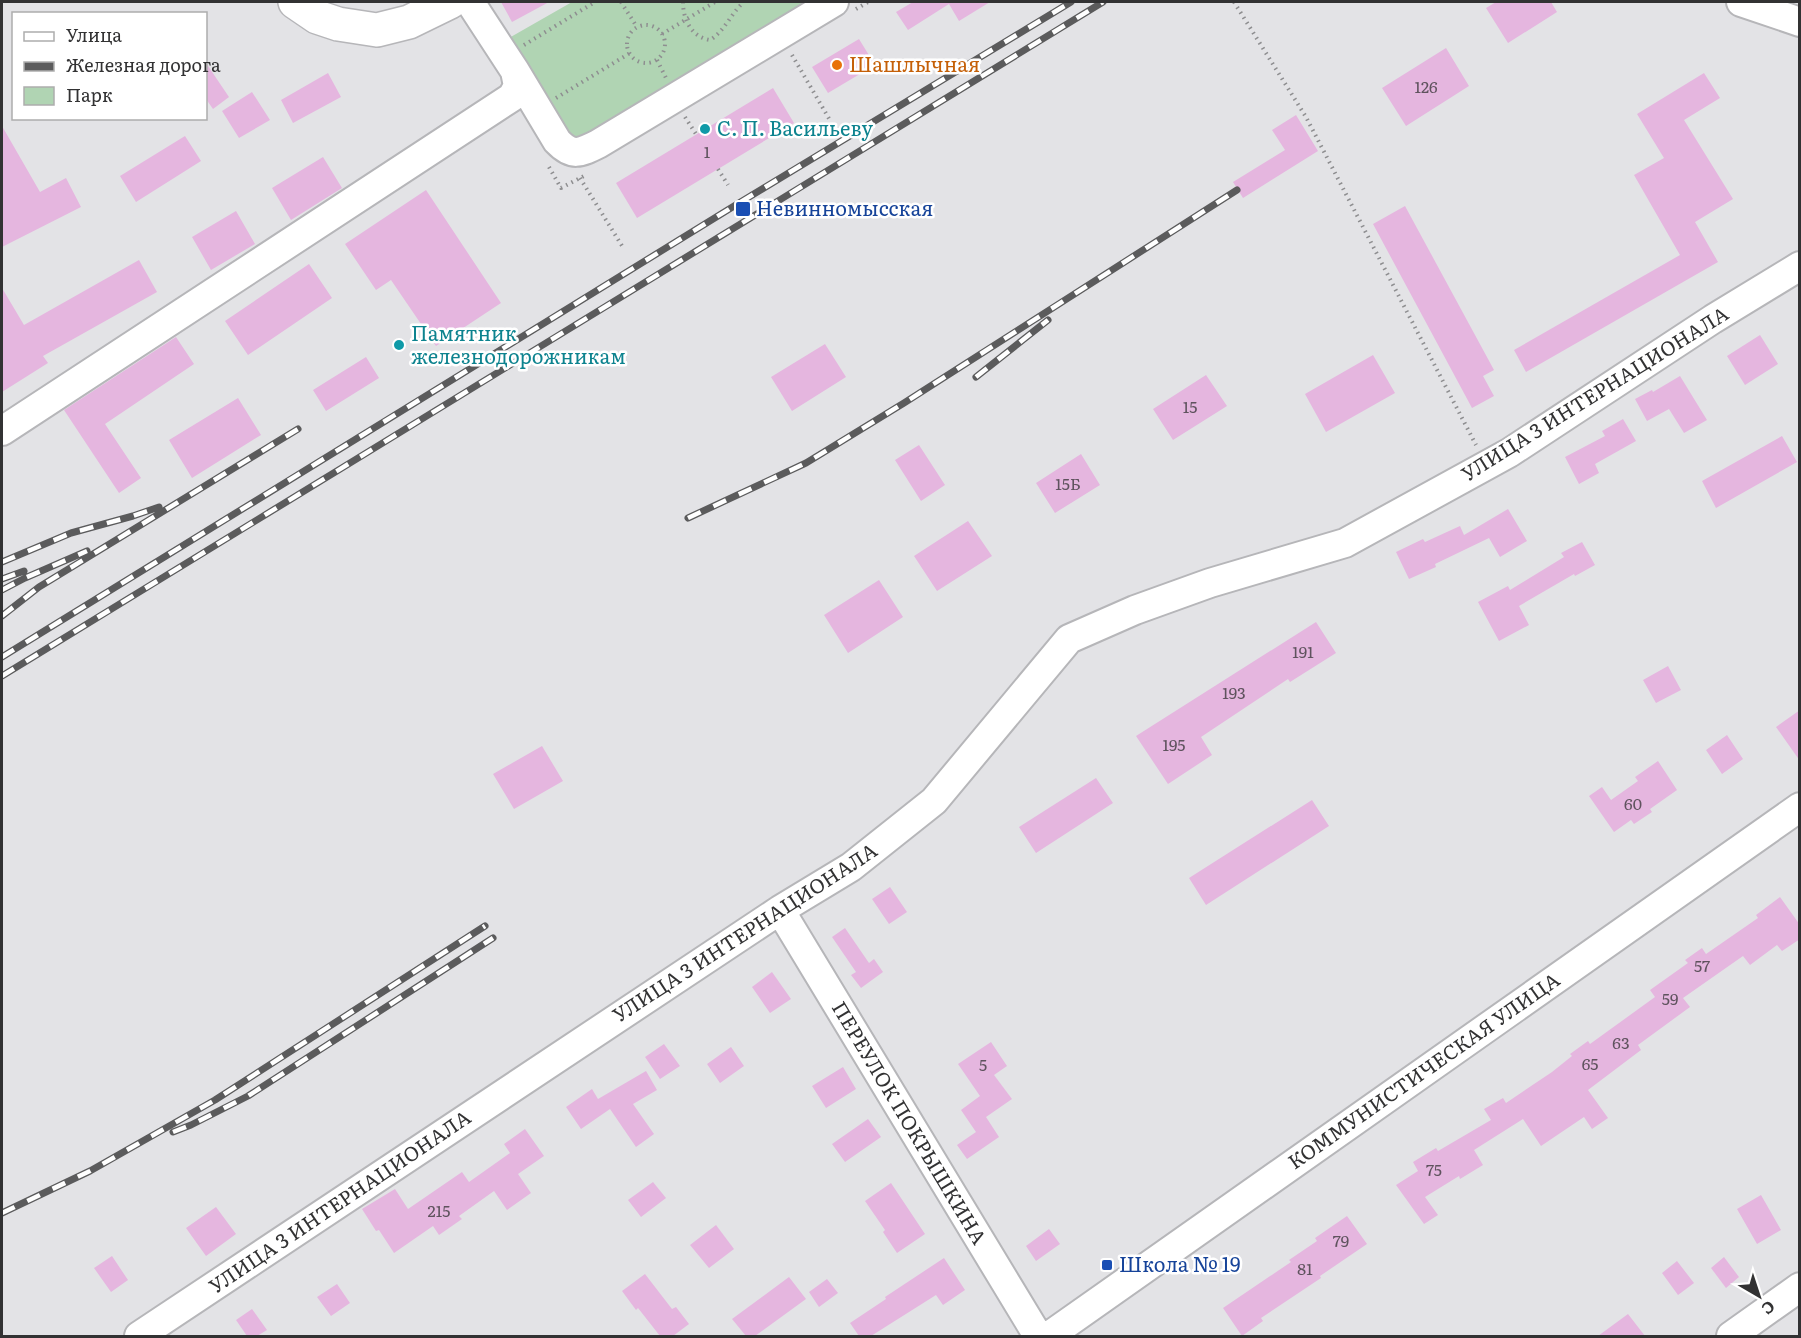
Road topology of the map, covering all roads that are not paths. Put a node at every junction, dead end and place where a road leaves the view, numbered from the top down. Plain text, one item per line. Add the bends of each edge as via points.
1 (295, 2) edge
2 (450, 2) edge
3 (470, 2) edge
4 (834, 2) edge
5 (1741, 2) edge
6 (1800, 22) edge
7 (517, 59) junction
8 (1800, 266) edge
9 (2, 431) edge
10 (1800, 807) edge
11 (780, 910) junction
12 (1800, 1287) edge
13 (139, 1336) edge
14 (1038, 1336) edge
15 (1049, 1336) edge
16 (1731, 1336) edge

1 - 2 main road via 317,17 377,30 410,22
3 - 7 street
4 - 7 street via 585,151 565,150 557,141 538,110
5 - 6 street
7 - 9 street via 518,86 512,97
8 - 11 street, УЛИЦА 3 ИНТЕРНАЦИОНАЛА via 1509,453 1345,543 1210,583 1069,639 934,801 851,867
10 - 15 street, КОММУНИСТИЧЕСКАЯ УЛИЦА
11 - 13 street, УЛИЦА 3 ИНТЕРНАЦИОНАЛА
11 - 14 street, ПЕРЕУЛОК ПОКРЫШКИНА
12 - 16 street

